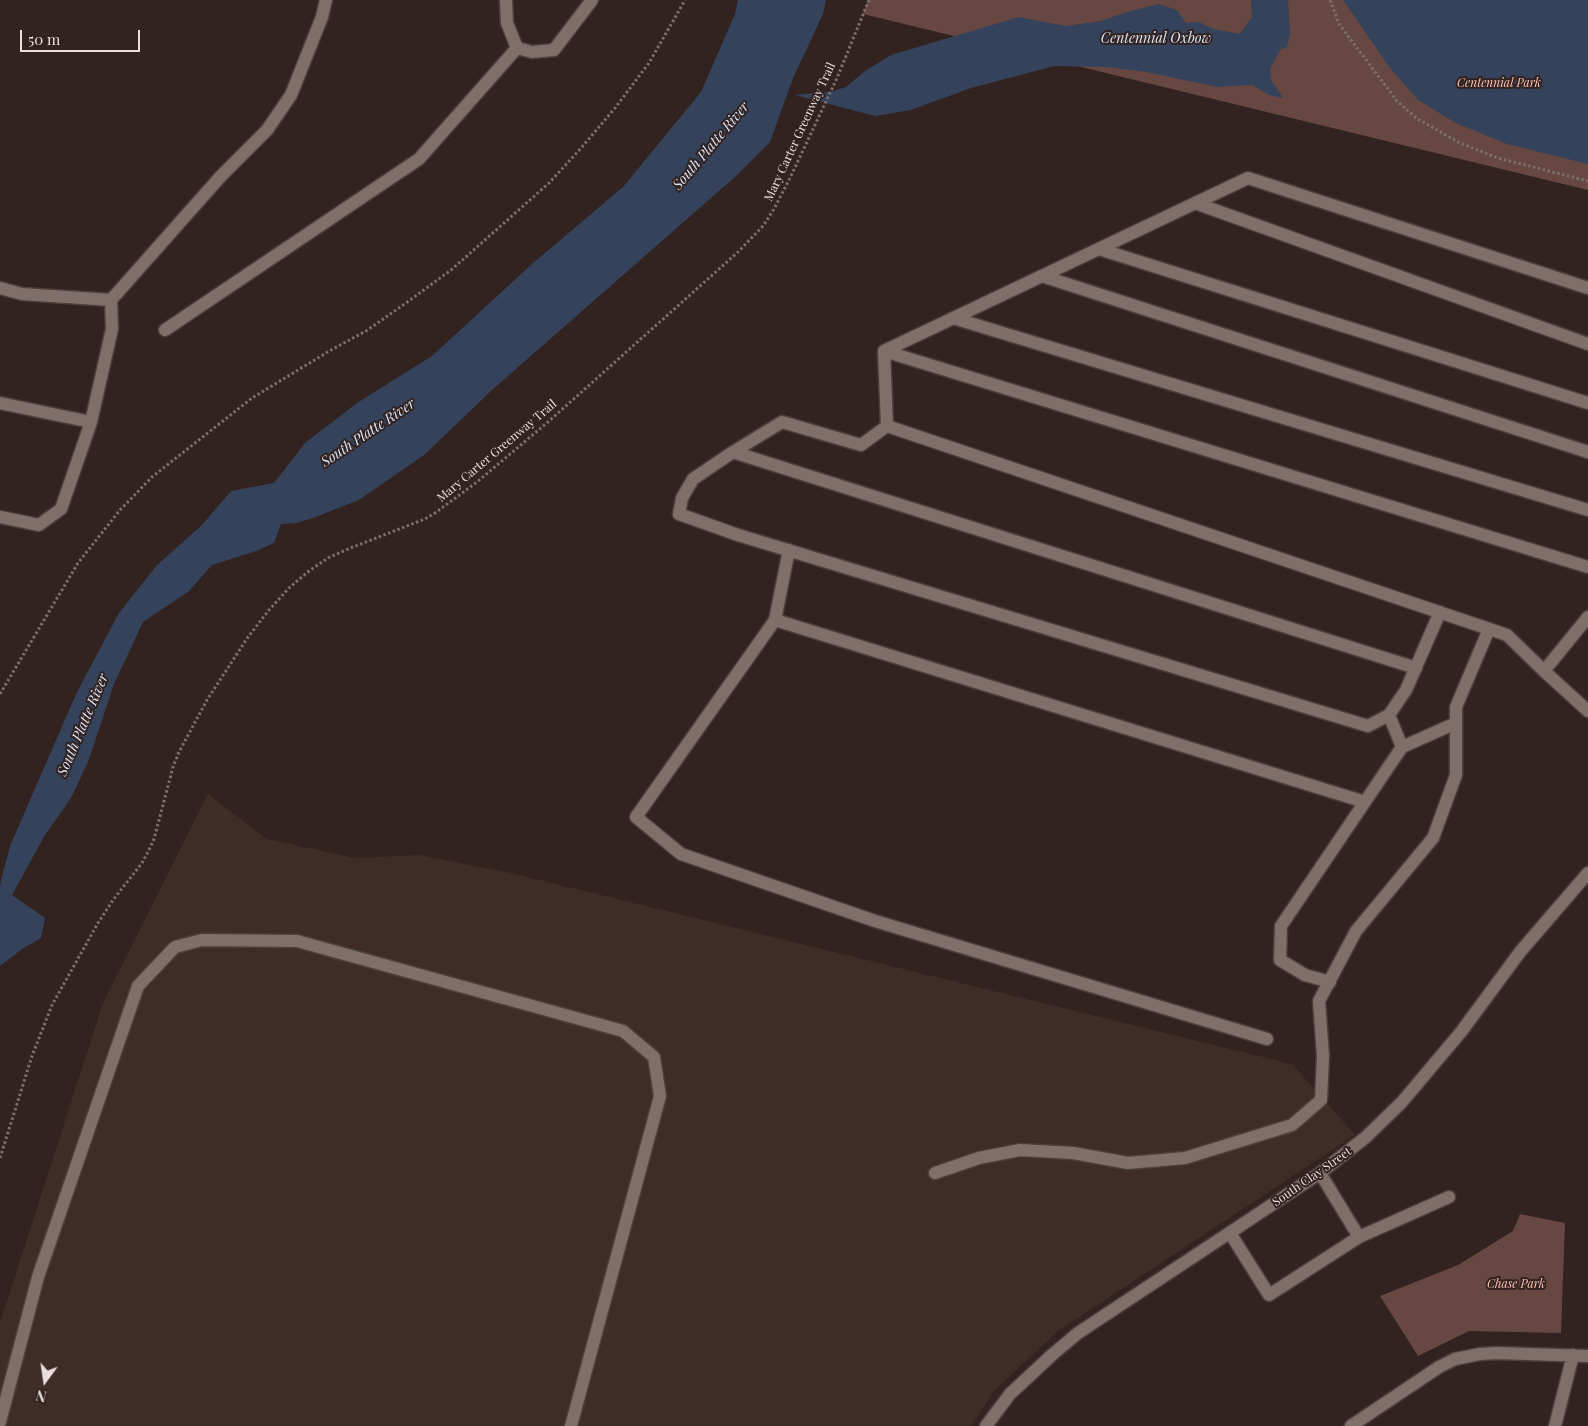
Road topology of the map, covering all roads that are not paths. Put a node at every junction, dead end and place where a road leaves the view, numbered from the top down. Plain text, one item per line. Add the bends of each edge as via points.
1 (326, 0) edge
2 (506, 0) edge
3 (592, 0) edge
4 (517, 48) junction
5 (1195, 202) junction
6 (1099, 249) junction
7 (1042, 276) junction
8 (0, 288) edge
9 (1588, 288) edge
10 (111, 300) junction
11 (953, 318) junction
12 (166, 330) dead end
13 (1588, 344) edge
14 (884, 351) junction
15 (0, 403) edge
16 (1588, 403) edge
17 (90, 422) junction
18 (887, 426) junction
19 (733, 452) junction
20 (1588, 452) edge
21 (1588, 510) edge
22 (0, 517) edge
23 (789, 550) junction
24 (1588, 567) edge
25 (1440, 612) junction
26 (1588, 617) edge
27 (775, 620) junction
28 (1488, 629) junction
29 (1416, 668) junction
30 (1544, 671) junction
31 (1588, 711) edge
32 (1389, 715) junction
33 (1456, 723) junction
34 (1402, 747) junction
35 (1365, 802) junction
36 (1588, 873) edge
37 (1330, 982) junction
38 (1267, 1039) dead end
39 (1320, 1172) junction
40 (935, 1173) dead end
41 (1450, 1197) dead end
42 (1230, 1233) junction
43 (1358, 1237) junction
44 (1573, 1355) junction
45 (1588, 1356) edge
46 (0, 1422) edge
47 (571, 1426) edge
48 (986, 1426) edge
49 (1351, 1426) edge
50 (1555, 1426) edge

1 - 10 street via 291,95 267,130 221,176
2 - 4 street via 507,22
3 - 4 street via 554,50 532,52
4 - 12 street via 419,159
5 - 6 street
5 - 9 street via 1248,178
5 - 13 street
6 - 7 street
6 - 16 street
7 - 11 street
7 - 20 street
8 - 10 street via 22,294
10 - 17 street via 112,329
11 - 14 street
11 - 21 street
14 - 18 street
14 - 24 street
15 - 17 street
17 - 22 street via 61,509 39,525
18 - 19 street via 860,446 782,422
18 - 25 street
19 - 23 street via 693,478 682,498 679,514
19 - 29 street
23 - 27 street
23 - 32 street via 1368,726
25 - 28 street
25 - 29 street
26 - 30 street
27 - 35 street
27 - 38 street via 636,817 681,854 875,921
28 - 30 street via 1507,635
28 - 33 street via 1456,707
29 - 32 street
30 - 31 street
32 - 34 street
33 - 34 street
33 - 37 street via 1456,775 1433,838 1356,931
34 - 35 street
35 - 37 street via 1282,926 1280,960 1306,975
36 - 39 street, South Clay Street via 1520,952 1402,1102 1366,1137
37 - 40 street via 1320,1001 1321,1100 1292,1125 1185,1158 1128,1162 1072,1153 1020,1150 979,1158
39 - 42 street, South Clay Street
39 - 43 street
41 - 43 street
42 - 43 street via 1269,1295
42 - 48 street, South Clay Street via 1072,1338 1010,1394
44 - 45 street
44 - 49 street via 1498,1353 1455,1359
44 - 50 street
46 - 47 street via 38,1277 138,986 176,947 202,940 230,940 297,941 336,951 623,1031 654,1057 660,1096

